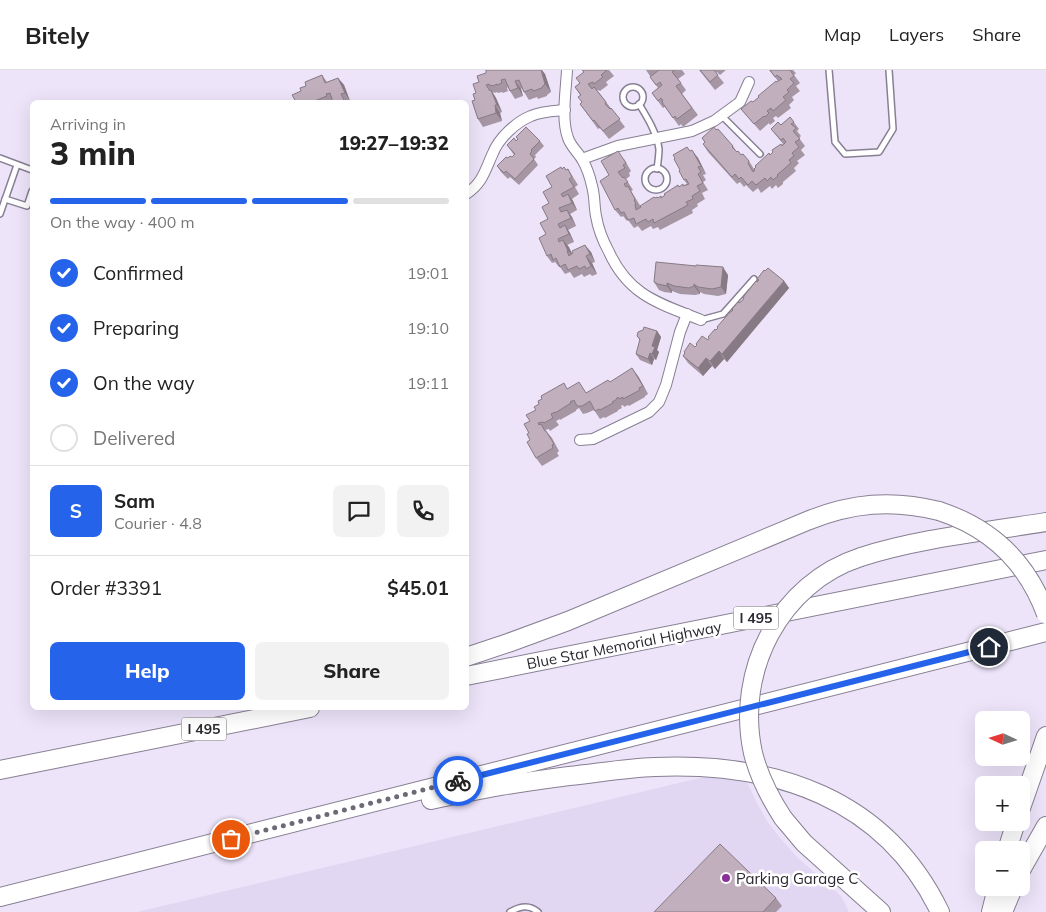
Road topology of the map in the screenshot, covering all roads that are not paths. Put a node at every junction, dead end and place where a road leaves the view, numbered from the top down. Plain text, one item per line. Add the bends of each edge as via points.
1 (567, 70) edge
2 (830, 70) edge
3 (889, 70) edge
4 (749, 82) dead end
5 (640, 104) junction
6 (565, 110) junction
7 (721, 116) junction
8 (656, 138) junction
9 (760, 154) dead end
10 (0, 158) edge
11 (582, 160) junction
12 (17, 165) junction
13 (30, 169) edge
14 (657, 169) junction
15 (469, 192) edge
16 (30, 197) edge
17 (5, 199) junction
18 (0, 214) edge
19 (754, 279) dead end
20 (687, 314) junction
21 (701, 320) joint
22 (580, 440) dead end
23 (1046, 522) edge
24 (1046, 560) edge
25 (1046, 614) edge
26 (1046, 632) edge
27 (469, 656) edge
28 (469, 675) edge
29 (253, 710) edge
30 (300, 710) edge
31 (1046, 736) edge
32 (99, 750) junction
33 (0, 770) edge
34 (1030, 782) edge
35 (1046, 826) edge
36 (193, 849) junction
37 (1030, 854) edge
38 (995, 896) edge
39 (1010, 896) edge
40 (0, 897) edge
41 (510, 912) edge
42 (538, 912) edge
43 (881, 912) edge
44 (940, 912) edge
45 (991, 912) edge
46 (1003, 912) edge

1 - 6 street
2 - 3 lane via 835,142 845,154 879,152 893,129
4 - 7 street via 740,102
5 - 5 lane via 630,107 625,103 623,94 627,88 640,89 643,98
5 - 8 lane
6 - 11 street via 569,141
6 - 15 street via 545,111 516,125 501,138 480,181
7 - 8 street via 692,131
7 - 9 lane
8 - 11 street via 618,146
8 - 14 lane via 659,149
10 - 12 lane
11 - 20 street via 592,187 596,216 605,244 624,278 646,296
12 - 13 lane
12 - 17 lane
14 - 14 lane via 666,173 667,180 662,189 655,190 646,184 646,177
16 - 17 lane via 27,206
17 - 18 lane
19 - 21 lane via 723,314
20 - 21 street
20 - 22 street via 659,402 649,412 594,439
23 - 43 highway, bridge via 889,548 841,564 796,597 763,647 752,684 749,720 752,746 764,785 795,833
24 - 28 highway, Blue Star Memorial Highway / I 495
25 - 27 highway, bridge via 1029,578 1015,559 975,526 938,511 884,504 859,506 807,521 574,618
26 - 36 highway
29 - 32 highway
30 - 32 highway, I 495
31 - 34 highway
32 - 33 highway, I 495
35 - 37 highway
36 - 40 highway
36 - 44 highway via 503,786 627,769 711,768 793,784 853,811 882,832 904,855
38 - 45 highway
39 - 46 highway
41 - 42 lane via 526,906

